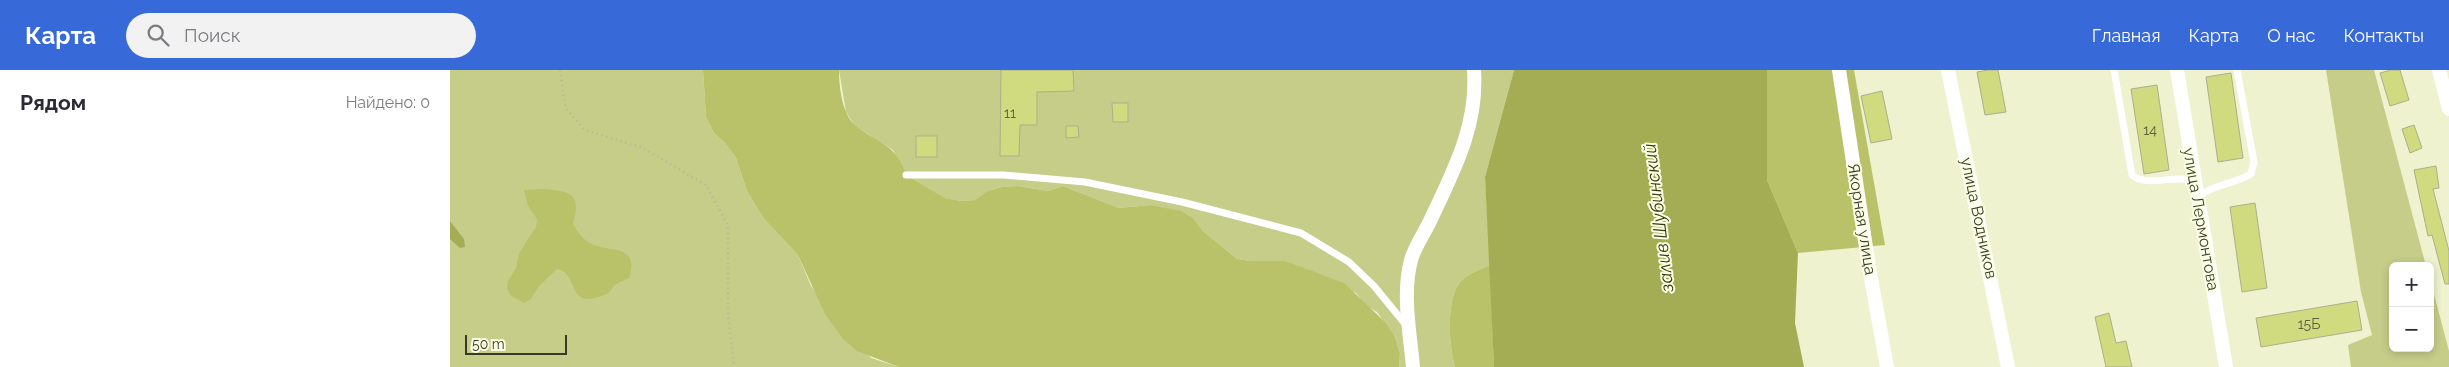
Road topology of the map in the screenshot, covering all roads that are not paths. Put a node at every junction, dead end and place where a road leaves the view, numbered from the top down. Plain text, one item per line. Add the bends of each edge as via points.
1 (1474, 70) edge
2 (1839, 70) edge
3 (1948, 70) edge
4 (2114, 70) edge
5 (2176, 70) edge
6 (2237, 70) edge
7 (2439, 70) edge
8 (2449, 109) edge
9 (906, 175) dead end
10 (2195, 181) junction
11 (2198, 198) junction
12 (1410, 329) junction
13 (1414, 367) edge
14 (1887, 367) edge
15 (2008, 367) edge
16 (2226, 367) edge

1 - 12 street via 1476,95 1469,131 1411,260 1407,296
2 - 14 street, Якорная улица
3 - 15 street, улица Водников
4 - 10 lane via 2132,175 2143,182 2174,178
5 - 10 street, улица Лермонтова
6 - 11 lane via 2254,162 2251,174 2242,180 2205,191
7 - 8 street
9 - 12 lane via 1003,175 1085,182 1182,202 1301,233 1349,262
10 - 11 street, улица Лермонтова
11 - 16 street, улица Лермонтова
12 - 13 street

